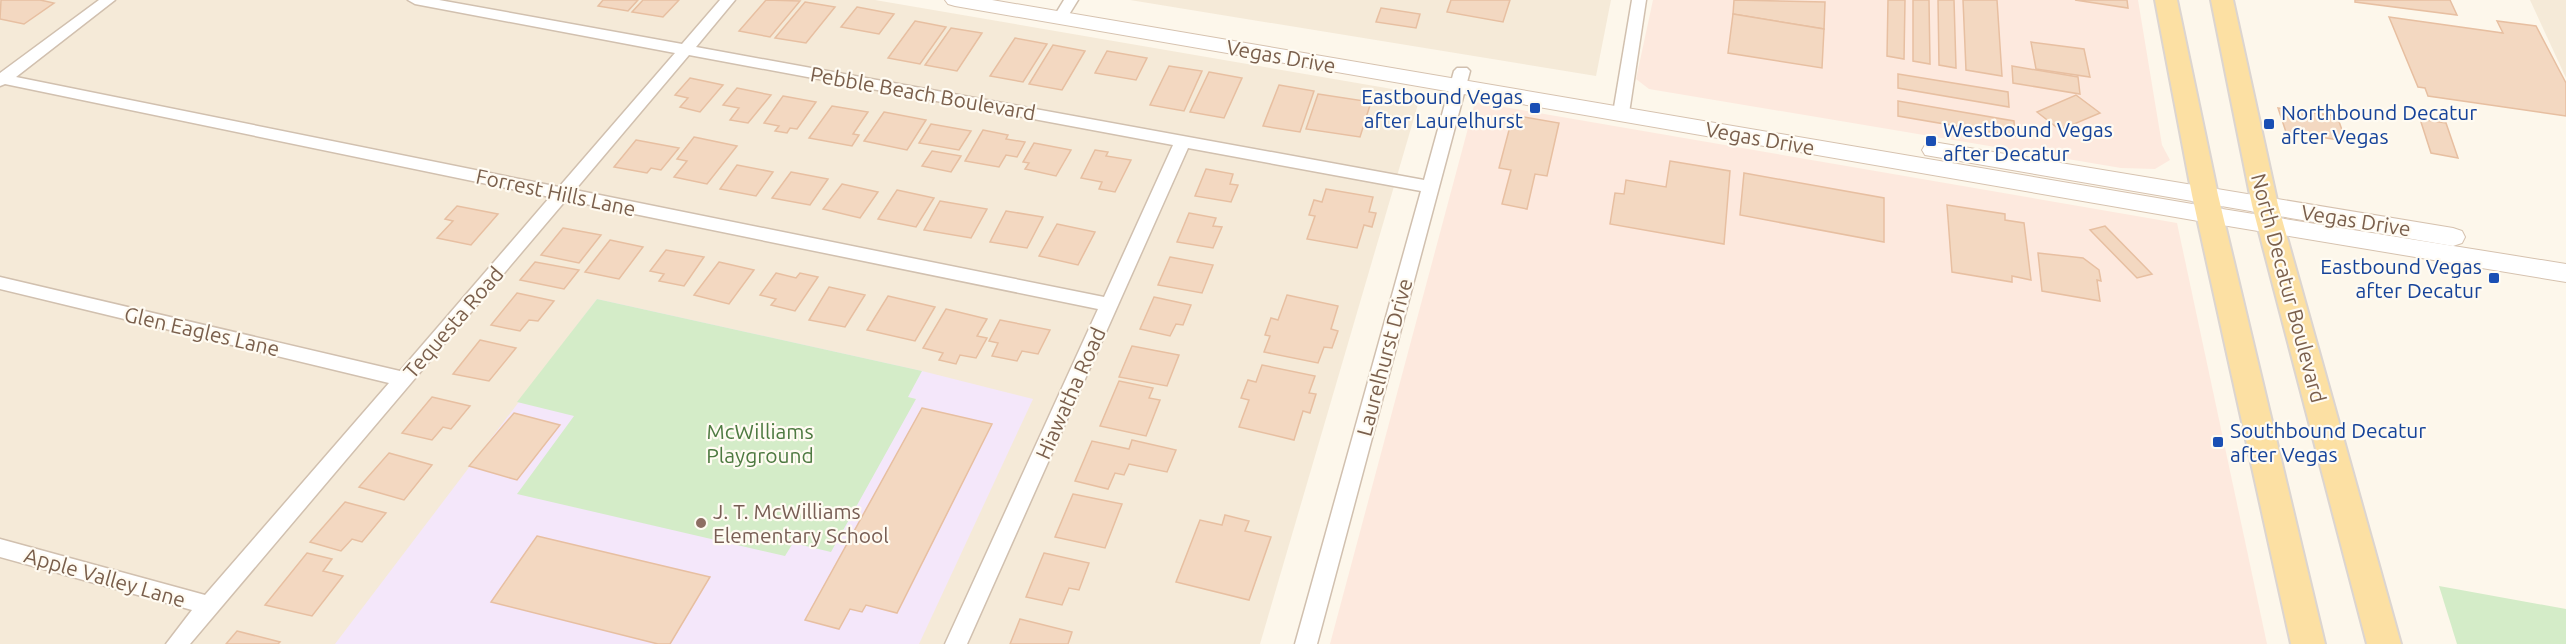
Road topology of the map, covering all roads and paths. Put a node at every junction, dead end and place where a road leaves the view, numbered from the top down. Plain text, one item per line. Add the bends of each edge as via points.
1 (108, 0) edge
2 (415, 0) edge
3 (728, 0) edge
4 (955, 0) edge
5 (1045, 0) edge
6 (1639, 0) edge
7 (2166, 0) edge
8 (2222, 0) edge
9 (1066, 7) edge
10 (686, 50) junction
11 (1460, 78) junction
12 (1, 80) edge
13 (1623, 106) junction
14 (1183, 141) junction
15 (1431, 187) junction
16 (563, 193) junction
17 (2207, 205) junction
18 (2267, 215) junction
19 (2566, 255) edge
20 (2566, 273) edge
21 (0, 283) edge
22 (1109, 305) junction
23 (404, 379) junction
24 (0, 548) edge
25 (210, 606) junction
26 (177, 644) edge
27 (956, 644) edge
28 (1306, 644) edge
29 (2308, 644) edge
30 (2384, 644) edge

1 - 12 street
2 - 10 street, Pebble Beach Boulevard
3 - 10 street, Tequesta Road
4 - 9 main road, Vegas Drive
5 - 9 main road, Vegas Drive
6 - 13 street
7 - 17 main road
8 - 18 main road, North Decatur Boulevard
9 - 11 main road, Vegas Drive
10 - 14 street, Pebble Beach Boulevard
10 - 16 street, Tequesta Road
11 - 13 main road, Vegas Drive
11 - 15 street, Laurelhurst Drive
12 - 16 street, Forrest Hills Lane
13 - 17 main road, Vegas Drive
14 - 15 street, Pebble Beach Boulevard
14 - 22 street, Hiawatha Road
15 - 28 street, Laurelhurst Drive
16 - 22 street, Forrest Hills Lane
16 - 23 street, Tequesta Road
17 - 18 main road, Vegas Drive
17 - 29 main road
18 - 19 main road, Vegas Drive
18 - 20 main road, Vegas Drive
18 - 30 main road, North Decatur Boulevard
21 - 23 street, Glen Eagles Lane
22 - 27 street, Hiawatha Road
23 - 25 street, Tequesta Road
24 - 25 street, Apple Valley Lane
25 - 26 street, Tequesta Road

